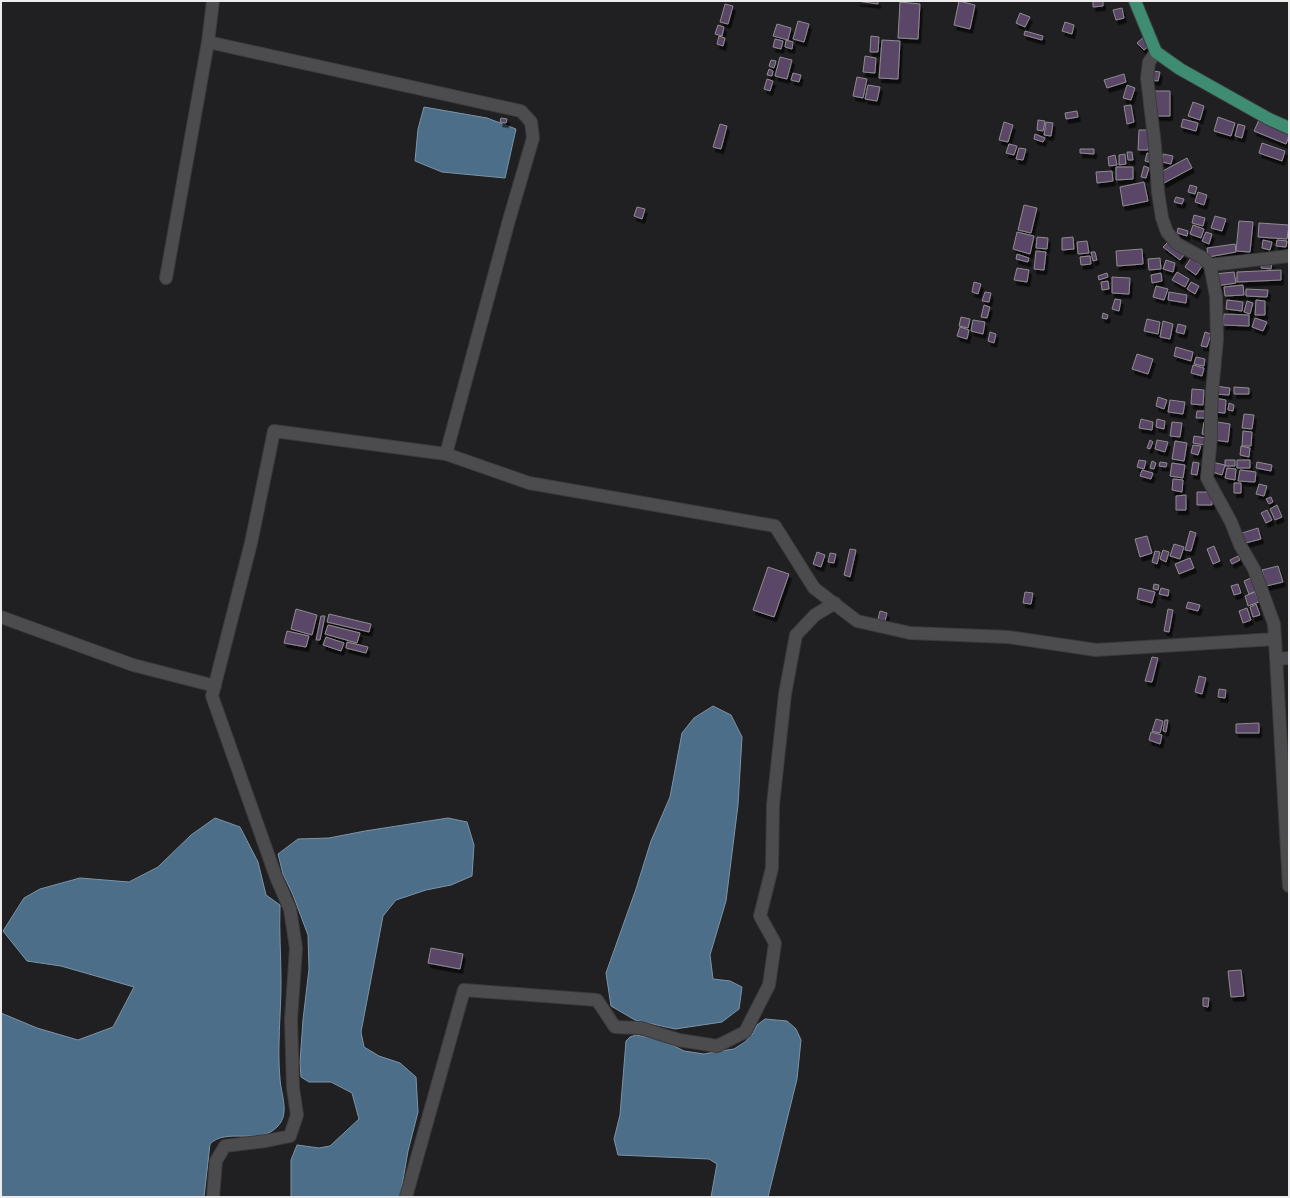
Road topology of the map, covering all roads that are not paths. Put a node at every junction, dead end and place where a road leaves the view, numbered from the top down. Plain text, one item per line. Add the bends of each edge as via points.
1 (213, 1) edge
2 (1135, 1) edge
3 (208, 42) junction
4 (1156, 52) junction
5 (1289, 128) edge
6 (1289, 256) edge
7 (1210, 265) junction
8 (166, 278) dead end
9 (446, 454) junction
10 (835, 604) junction
11 (1, 617) edge
12 (1275, 639) junction
13 (1289, 658) edge
14 (1276, 659) junction
15 (215, 686) junction
16 (1289, 886) edge
17 (213, 1197) edge
18 (406, 1197) edge

1 - 3 street
2 - 4 main road
3 - 8 street
3 - 9 street via 521,110 531,122 533,138
4 - 5 main road via 1193,77
4 - 7 street via 1149,62 1147,78 1162,218 1167,232 1178,244 1203,258
6 - 7 street
7 - 12 street via 1216,296 1217,339 1207,478 1254,570 1274,624
9 - 10 street via 529,483 775,526 814,588
9 - 15 street via 274,431 251,543
10 - 12 street via 857,621 910,633 1008,637 1096,650
10 - 18 street via 815,615 796,635 785,694 773,805 772,868 760,916 775,943 769,985 745,1032 717,1046 680,1040 641,1028 615,1027 597,1000 464,990
11 - 15 street via 133,665
12 - 14 street
13 - 14 street
14 - 16 street
15 - 17 street via 212,696 276,877 290,909 296,948 291,1020 293,1088 297,1115 290,1136 266,1142 225,1146 216,1161

